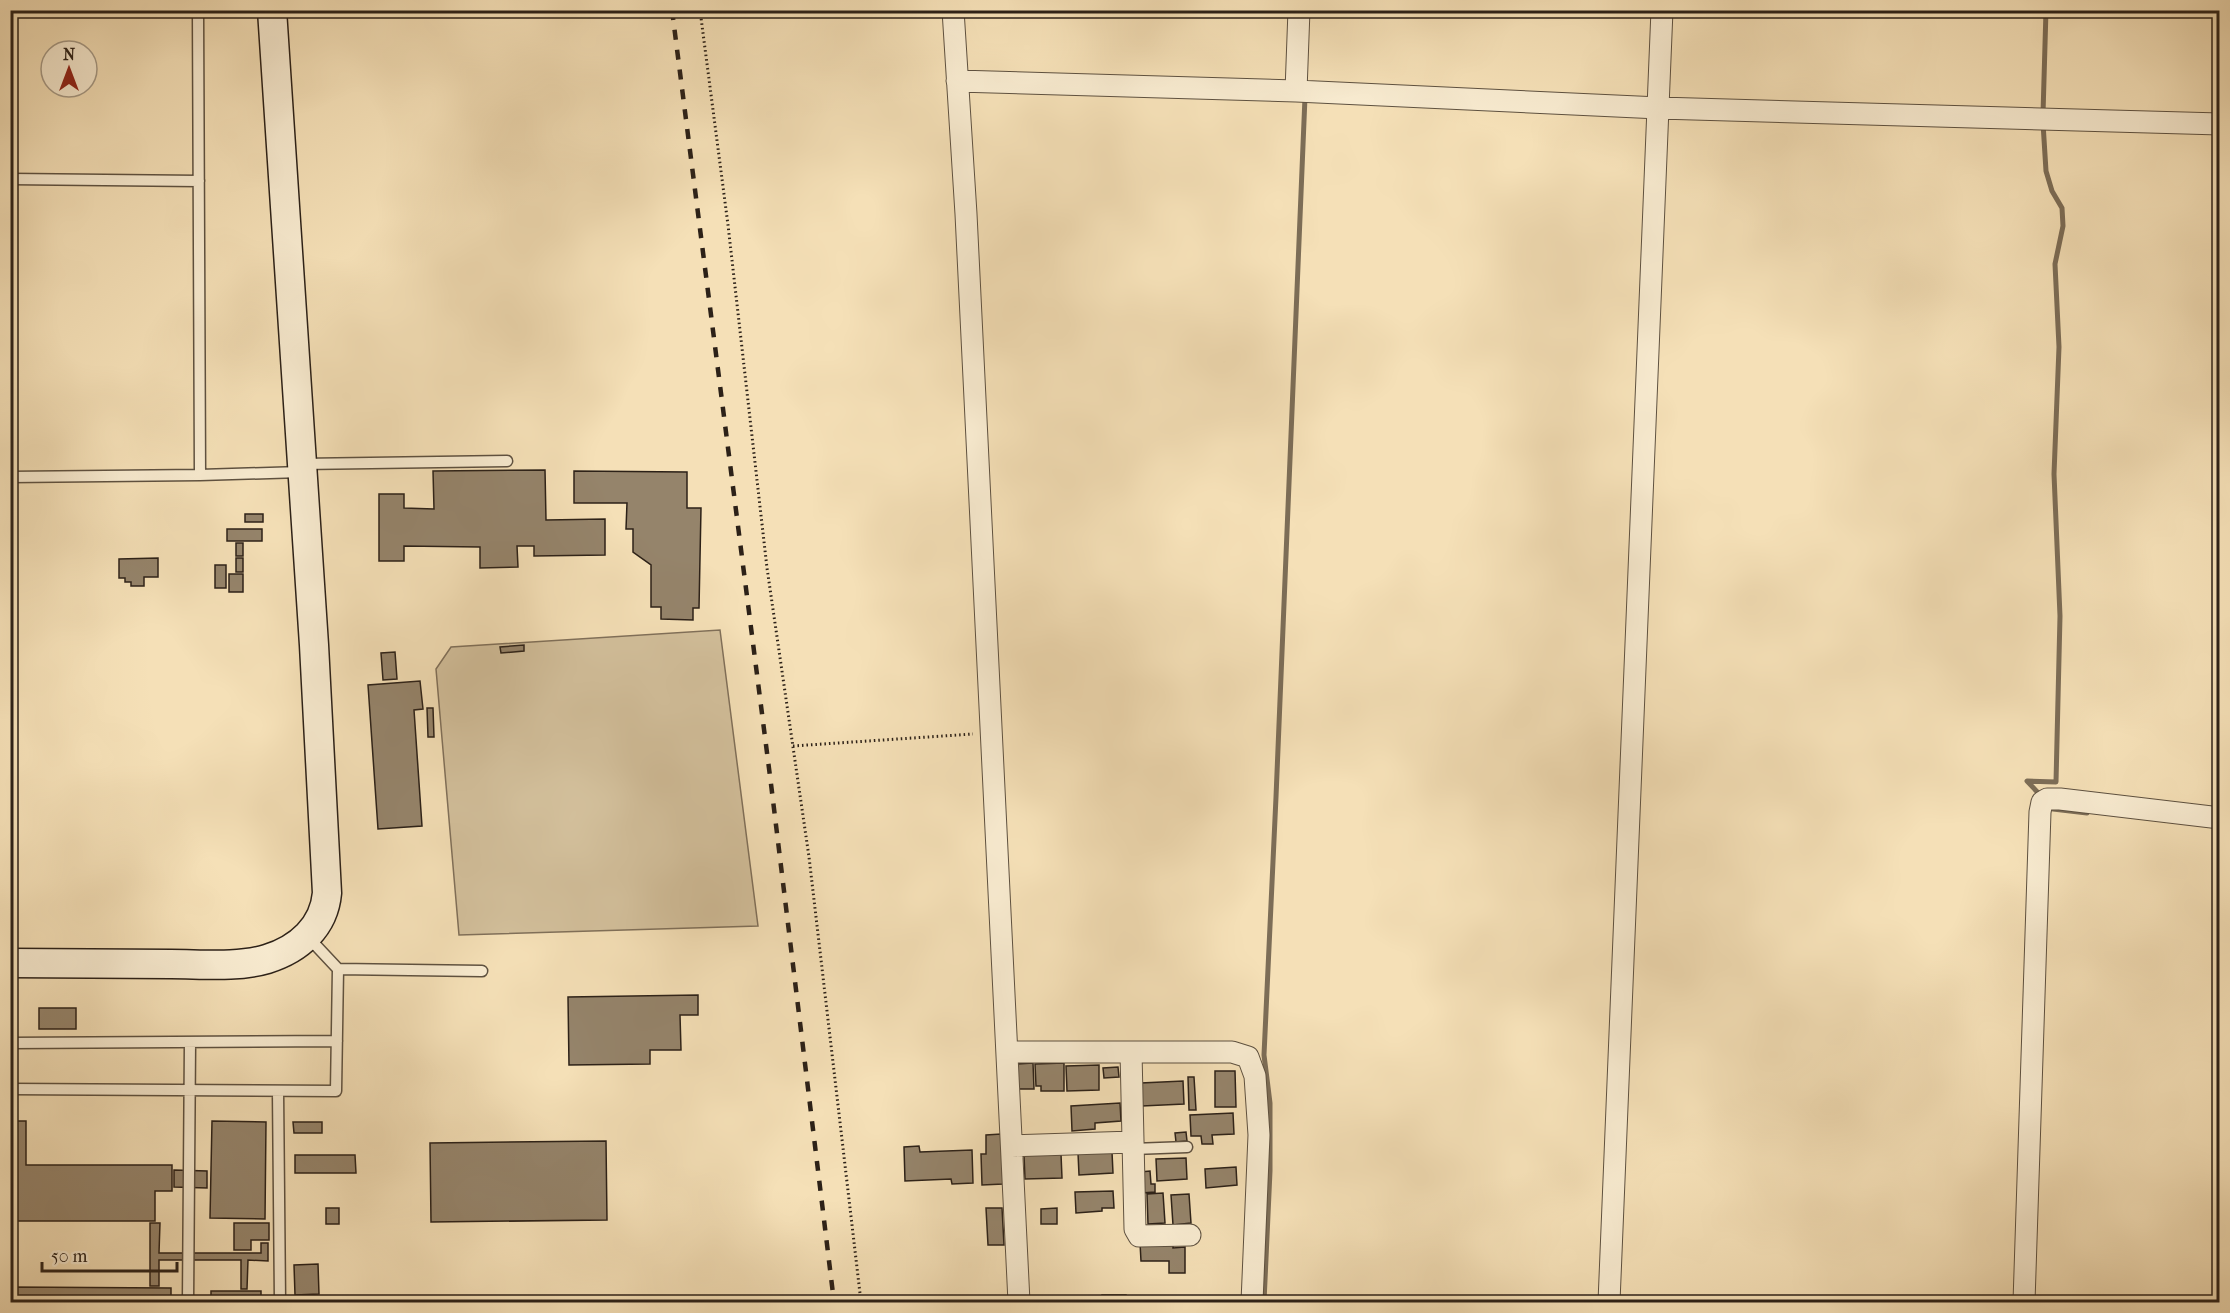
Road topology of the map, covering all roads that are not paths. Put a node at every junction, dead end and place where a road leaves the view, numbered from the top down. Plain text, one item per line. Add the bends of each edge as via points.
1 (198, 10) edge
2 (272, 10) edge
3 (953, 10) edge
4 (1299, 10) edge
5 (1662, 10) edge
6 (957, 81) junction
7 (1296, 91) junction
8 (1659, 108) junction
9 (2220, 124) edge
10 (10, 179) edge
11 (199, 181) junction
12 (507, 461) dead end
13 (302, 468) junction
14 (200, 475) junction
15 (10, 477) edge
16 (2220, 818) edge
17 (308, 937) junction
18 (10, 963) edge
19 (338, 969) junction
20 (482, 970) dead end
21 (337, 1041) junction
22 (190, 1042) junction
23 (10, 1043) edge
24 (1007, 1052) junction
25 (1131, 1052) junction
26 (10, 1089) edge
27 (189, 1090) junction
28 (279, 1091) junction
29 (1133, 1145) junction
30 (1012, 1146) junction
31 (1186, 1148) dead end
32 (1190, 1235) dead end
33 (188, 1302) edge
34 (280, 1302) edge
35 (1019, 1302) edge
36 (1252, 1302) edge
37 (1609, 1302) edge
38 (2024, 1302) edge

1 - 11 lane
2 - 13 street
3 - 6 street
4 - 7 street
5 - 8 street
6 - 7 street
6 - 24 street
7 - 8 street
8 - 9 street
8 - 37 street
10 - 11 lane
11 - 14 lane
12 - 13 lane
13 - 14 lane
13 - 17 street via 327,893 325,909
14 - 15 lane
16 - 38 street via 2060,799 2042,802
17 - 18 street via 264,960 226,964
17 - 19 lane
19 - 20 lane
19 - 21 lane
21 - 22 lane
21 - 28 lane via 336,1091
22 - 23 lane
22 - 27 lane
24 - 25 street
24 - 30 street
25 - 29 street
25 - 36 street via 1232,1052 1248,1057 1255,1076 1259,1135
26 - 27 lane
27 - 28 lane
27 - 33 lane
28 - 34 lane
29 - 30 street
29 - 31 lane
29 - 32 street via 1135,1229 1139,1236
30 - 35 street

